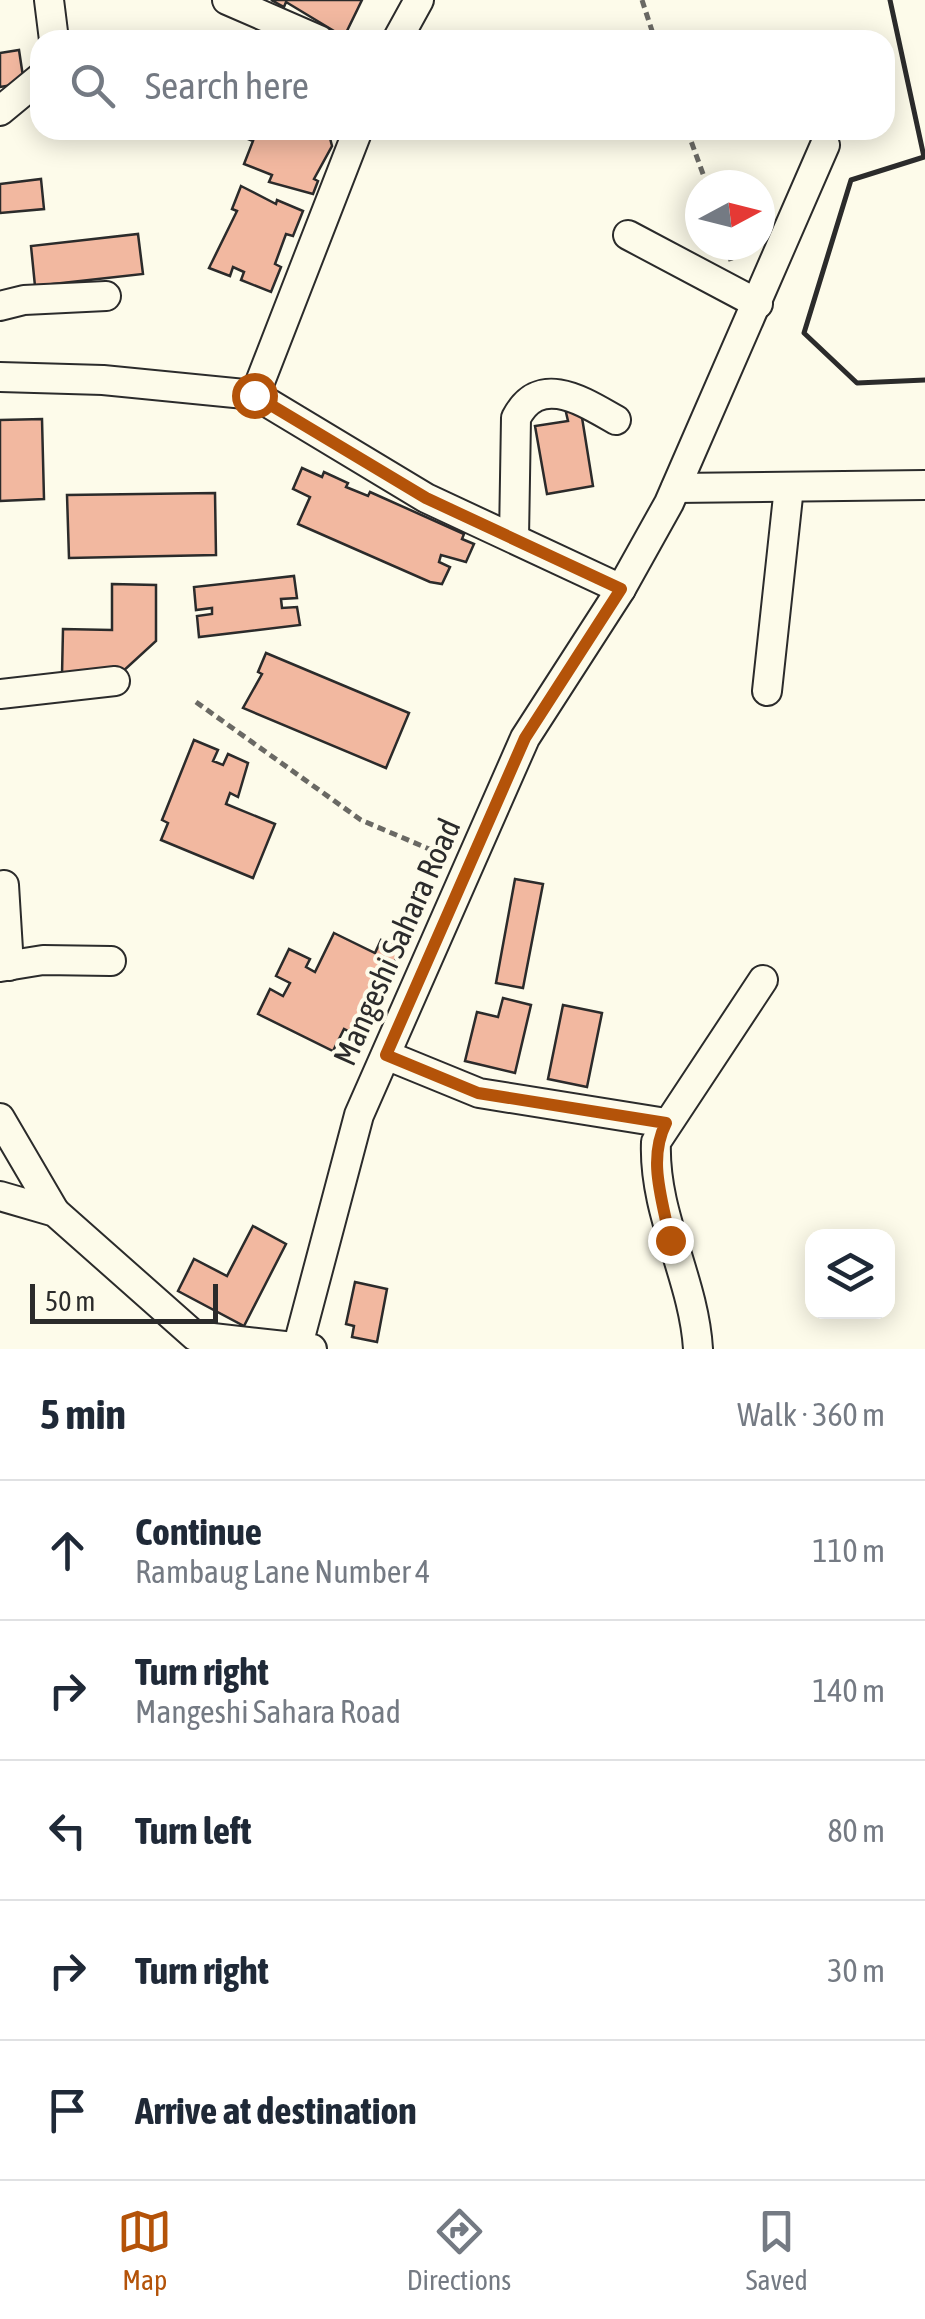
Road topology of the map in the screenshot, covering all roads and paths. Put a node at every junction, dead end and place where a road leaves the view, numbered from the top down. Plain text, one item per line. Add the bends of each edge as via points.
1 (49, 0) edge
2 (226, 0) edge
3 (420, 0) edge
4 (642, 0) edge
5 (53, 30) edge
6 (296, 30) edge
7 (403, 30) edge
8 (652, 30) edge
9 (30, 86) edge
10 (0, 111) edge
11 (354, 140) edge
12 (691, 140) edge
13 (824, 145) dead end
14 (702, 170) edge
15 (628, 235) dead end
16 (106, 296) dead end
17 (758, 304) junction
18 (0, 306) edge
19 (0, 377) edge
20 (254, 395) junction
21 (616, 420) dead end
22 (925, 486) edge
23 (790, 487) junction
24 (676, 488) junction
25 (514, 538) junction
26 (621, 589) junction
27 (115, 681) dead end
28 (767, 691) dead end
29 (0, 694) edge
30 (196, 702) dead end
31 (469, 866) junction
32 (4, 885) dead end
33 (111, 961) dead end
34 (4, 967) edge
35 (763, 980) dead end
36 (386, 1055) junction
37 (0, 1118) edge
38 (666, 1123) junction
39 (0, 1196) edge
40 (55, 1212) junction
41 (302, 1348) edge
42 (698, 1349) edge

1 - 5 street
2 - 6 street
3 - 7 street
4 - 8 path
9 - 10 street
11 - 20 street
12 - 14 path
13 - 17 street, Mangeshi Sahara Road
15 - 17 street
16 - 18 street
17 - 24 street, Mangeshi Sahara Road
19 - 20 street
20 - 25 street via 426,498
21 - 25 street via 566,392 522,406 516,418
22 - 23 street
23 - 24 street
23 - 28 street
24 - 26 street, Mangeshi Sahara Road
25 - 26 street
26 - 31 street, Mangeshi Sahara Road via 525,738
27 - 29 street
30 - 31 path via 361,820
31 - 36 street, Mangeshi Sahara Road
32 - 34 street
33 - 34 street
35 - 38 street
36 - 38 street via 478,1093
36 - 41 street, Mangeshi Sahara Road via 359,1115
37 - 40 street
38 - 42 street via 655,1162
39 - 40 street
40 - 41 street via 195,1336

